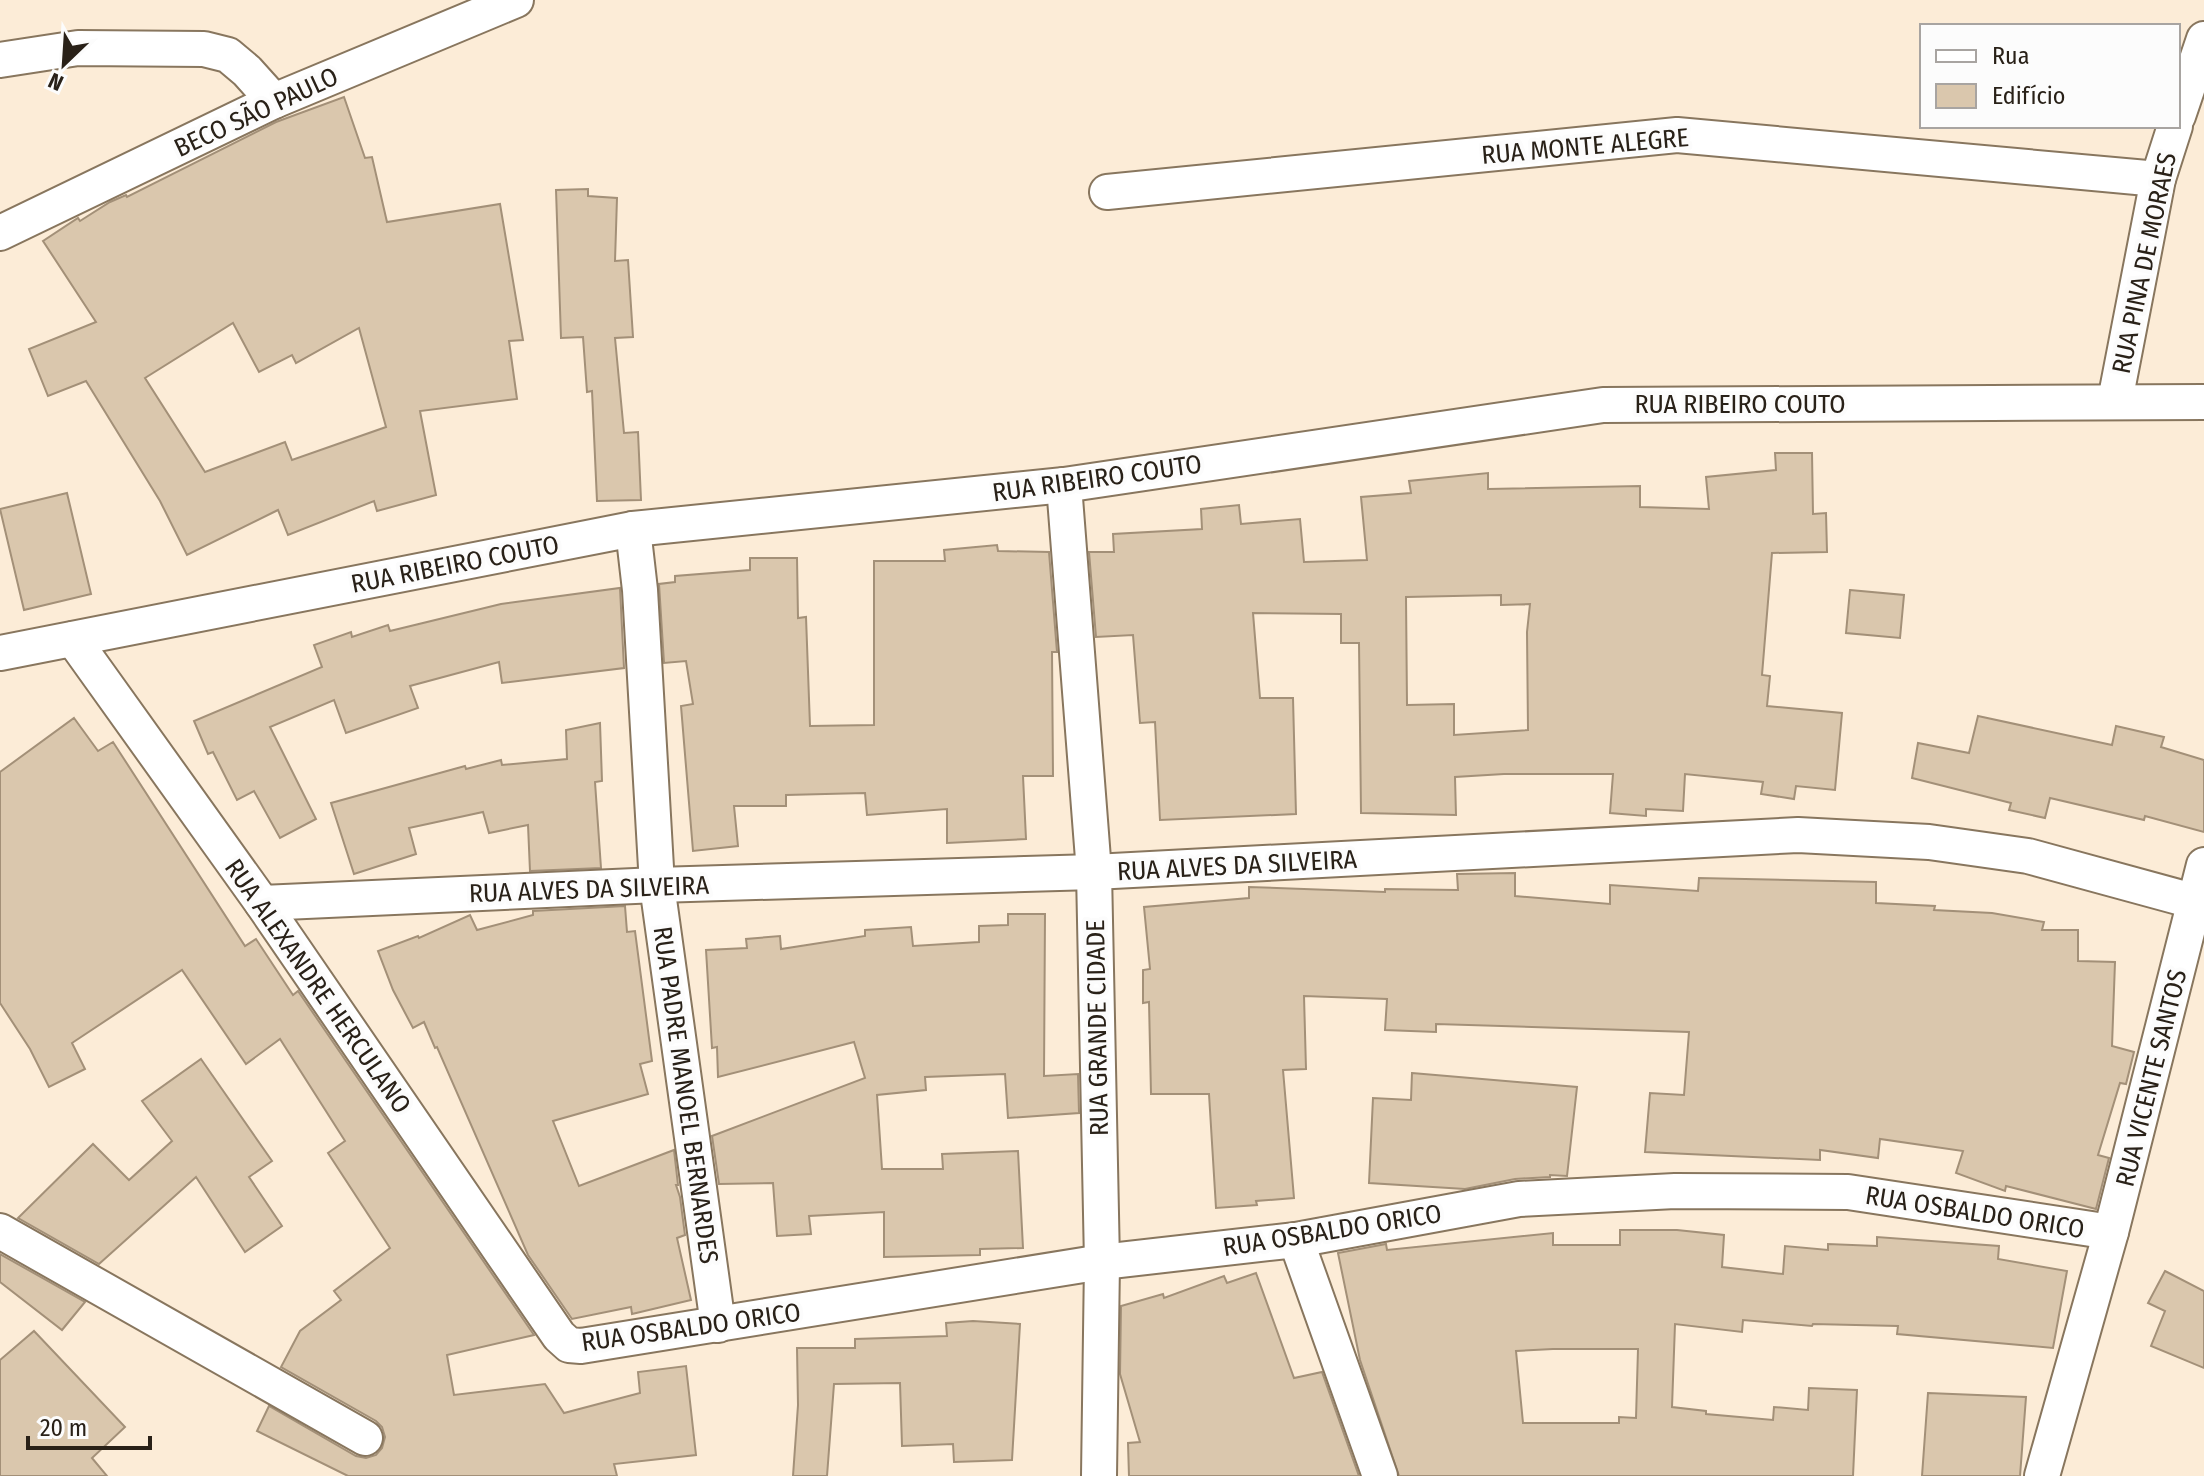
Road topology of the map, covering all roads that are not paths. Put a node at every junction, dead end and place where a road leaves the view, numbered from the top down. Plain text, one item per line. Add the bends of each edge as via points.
1 (516, 0) edge
2 (2204, 39) edge
3 (0, 60) edge
4 (274, 101) junction
5 (2180, 110) edge
6 (2174, 128) edge
7 (2158, 179) junction
8 (1107, 192) dead end
9 (0, 233) edge
10 (2115, 401) junction
11 (2204, 402) edge
12 (1064, 485) junction
13 (633, 529) junction
14 (73, 639) junction
15 (0, 653) edge
16 (2204, 865) edge
17 (1094, 872) junction
18 (657, 885) junction
19 (2200, 902) edge
20 (262, 903) junction
21 (0, 1231) edge
22 (2111, 1232) junction
23 (1296, 1240) junction
24 (1102, 1262) junction
25 (718, 1325) junction
26 (559, 1336) joint
27 (365, 1438) dead end
28 (1099, 1476) edge
29 (1380, 1476) edge
30 (2042, 1476) edge

1 - 4 street, BECO SÃO PAULO
2 - 5 street, RUA PINA DE MORAES
3 - 4 street via 78,48 204,49 228,55
4 - 9 street, BECO SÃO PAULO
6 - 7 street, RUA PINA DE MORAES
7 - 8 street, RUA MONTE ALEGRE via 1677,135
7 - 10 street, RUA PINA DE MORAES
10 - 11 street, RUA RIBEIRO COUTO
10 - 12 street, RUA RIBEIRO COUTO via 1603,405
12 - 13 street, RUA RIBEIRO COUTO
12 - 17 street, RUA GRANDE CIDADE
13 - 14 street, RUA RIBEIRO COUTO
13 - 18 street, RUA PADRE MANOEL BERNARDES
14 - 15 street, RUA RIBEIRO COUTO
14 - 20 street, RUA ALEXANDRE HERCULANO
16 - 19 street, RUA VICENTE SANTOS
17 - 18 street, RUA ALVES DA SILVEIRA
17 - 19 street, RUA ALVES DA SILVEIRA via 1798,835 1929,842 2028,856
17 - 24 street, RUA GRANDE CIDADE
18 - 20 street, RUA ALVES DA SILVEIRA
18 - 25 street, RUA PADRE MANOEL BERNARDES
19 - 22 street, RUA VICENTE SANTOS
20 - 26 street, RUA ALEXANDRE HERCULANO
21 - 27 street
22 - 23 street, RUA OSBALDO ORICO via 1848,1192 1675,1191 1519,1199
22 - 30 street, RUA VICENTE SANTOS
23 - 24 street, RUA OSBALDO ORICO
23 - 29 street
24 - 25 street, RUA OSBALDO ORICO
24 - 28 street, RUA GRANDE CIDADE
25 - 26 street, RUA OSBALDO ORICO via 581,1346 569,1345

